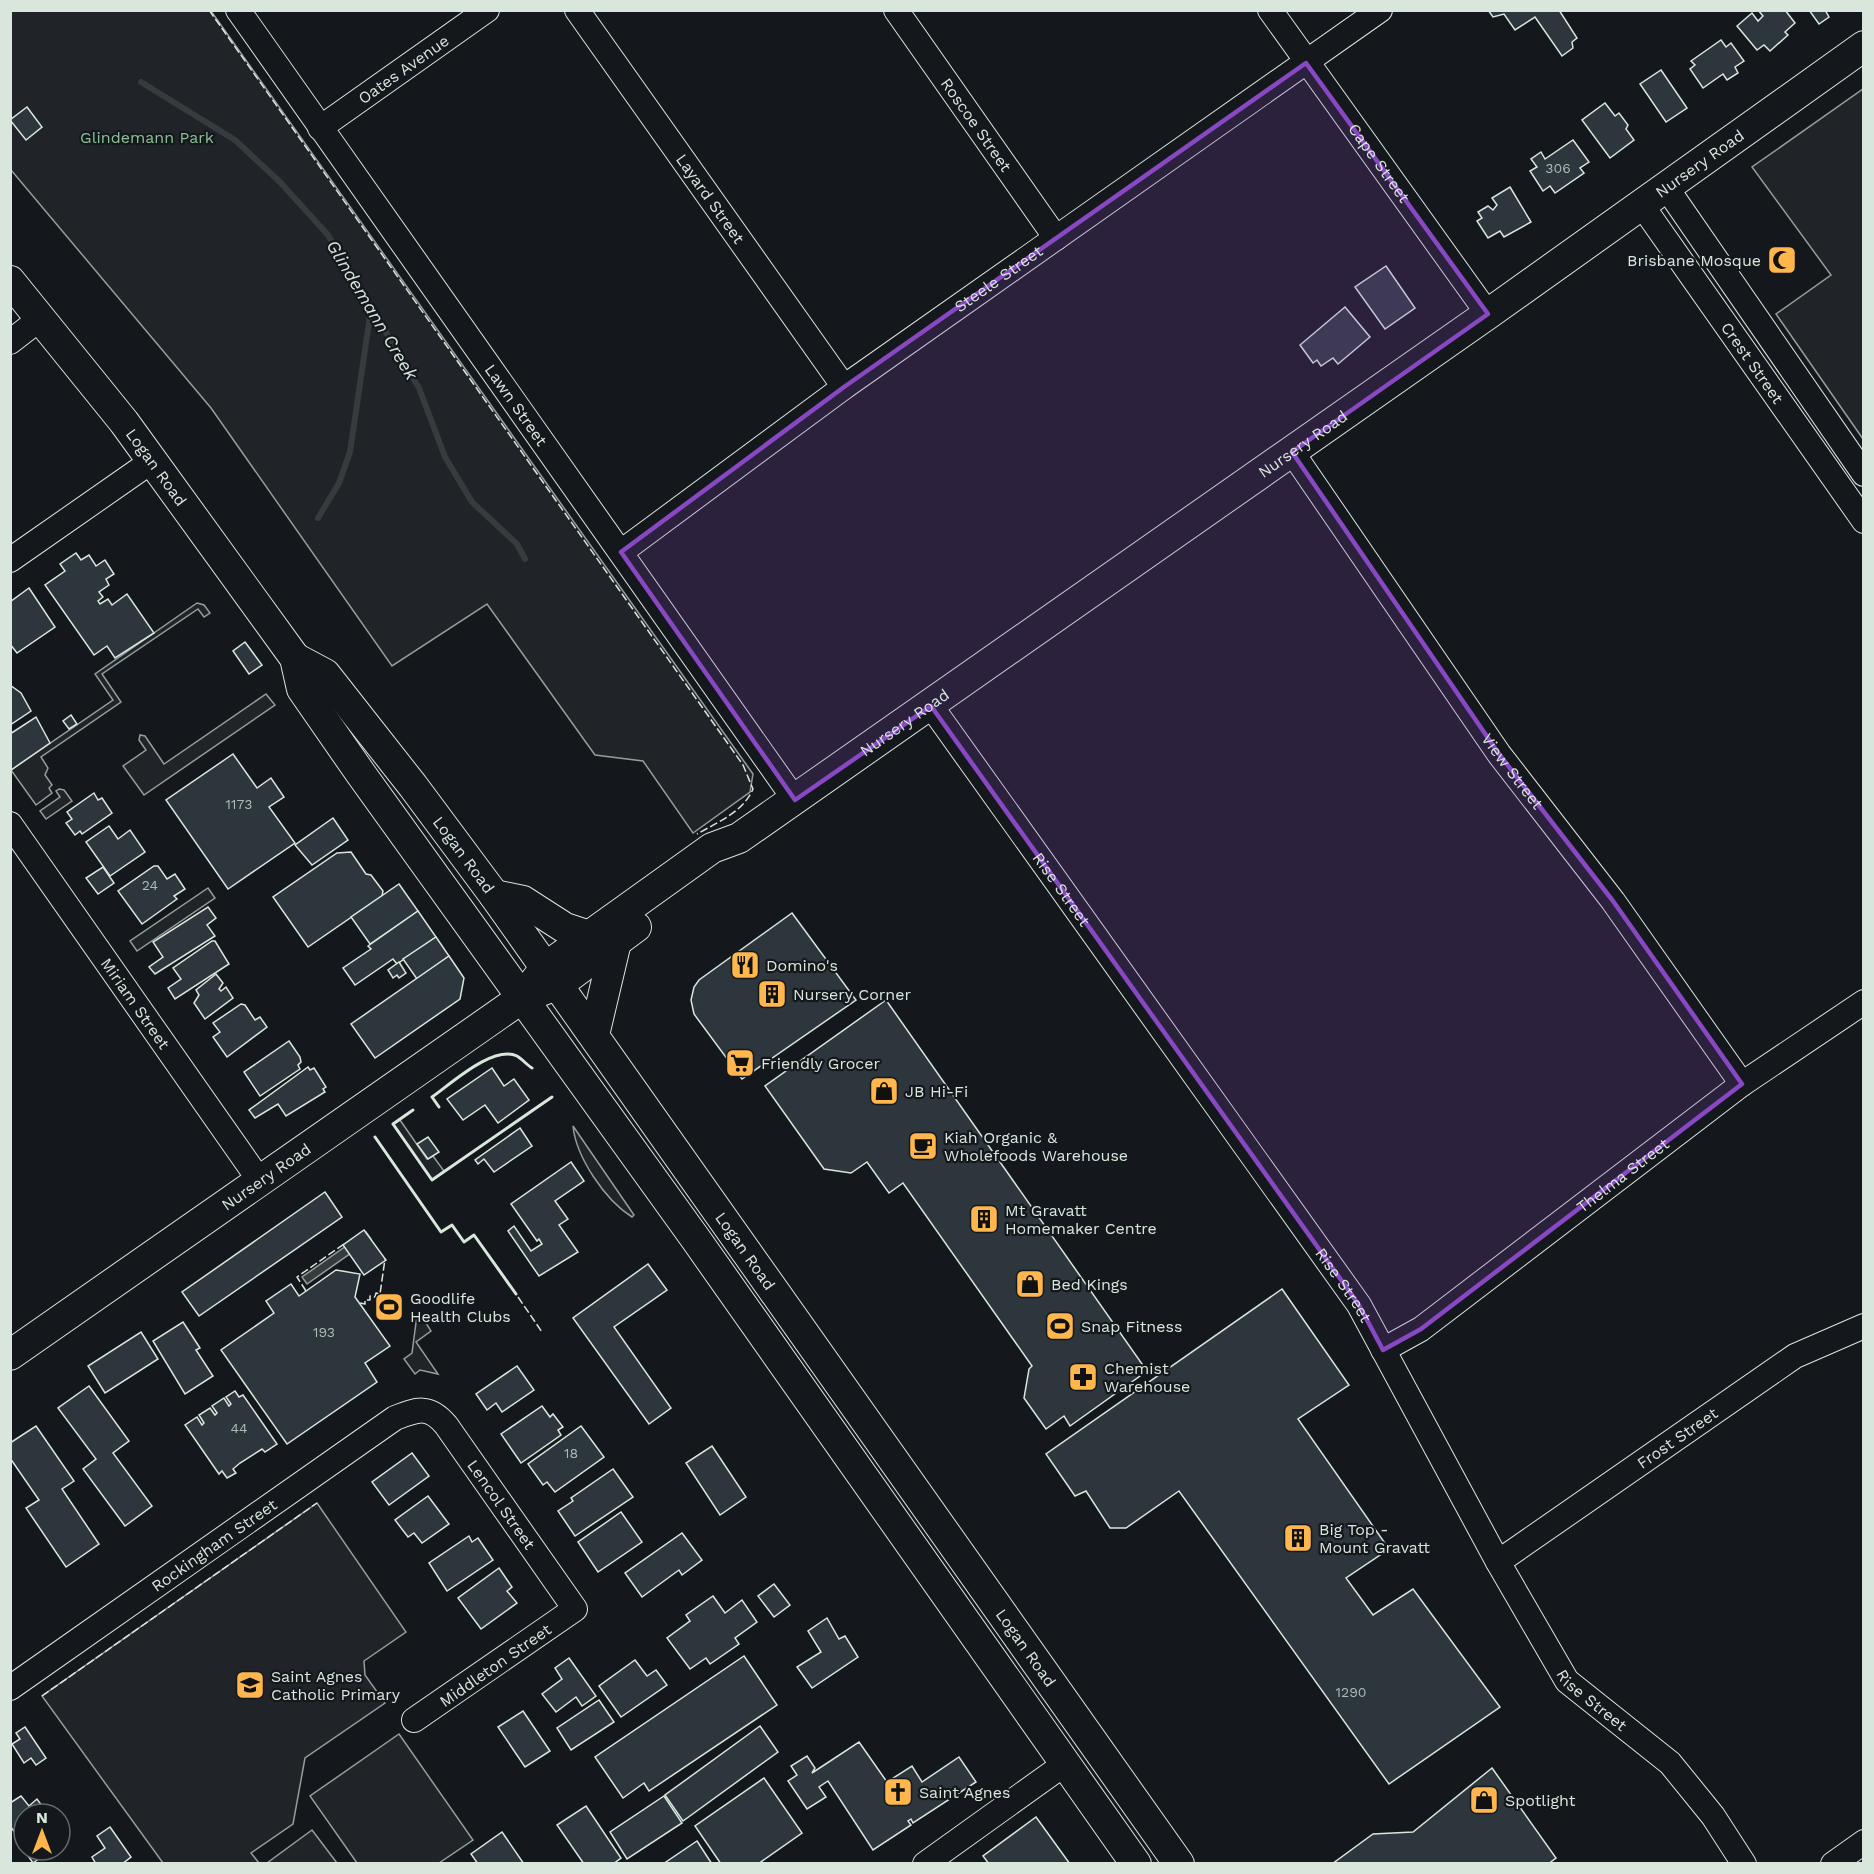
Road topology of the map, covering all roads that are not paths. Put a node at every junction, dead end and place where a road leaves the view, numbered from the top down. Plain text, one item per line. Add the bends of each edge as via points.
1 (238, 10) edge
2 (487, 10) edge
3 (577, 10) edge
4 (896, 10) edge
5 (1270, 10) edge
6 (1380, 10) edge
7 (1863, 46) edge
8 (1305, 63) junction
9 (320, 128) junction
10 (1666, 187) junction
11 (1641, 204) junction
12 (1056, 238) junction
13 (10, 281) edge
14 (1488, 314) junction
15 (41, 318) junction
16 (10, 342) edge
17 (844, 387) junction
18 (1292, 452) junction
19 (152, 461) junction
20 (1863, 474) edge
21 (1863, 521) edge
22 (621, 552) junction
23 (10, 560) edge
24 (294, 658) junction
25 (931, 706) junction
26 (795, 800) junction
27 (10, 824) edge
28 (494, 895) junction
29 (602, 939) junction
30 (552, 976) junction
31 (522, 998) junction
32 (1863, 1002) edge
33 (594, 1035) junction
34 (1742, 1084) junction
35 (260, 1181) junction
36 (1863, 1326) edge
37 (1383, 1350) junction
38 (10, 1355) edge
39 (422, 1410) joint
40 (1498, 1562) junction
41 (575, 1609) joint
42 (10, 1688) edge
43 (414, 1720) dead end
44 (1066, 1763) junction
45 (1863, 1842) edge
46 (925, 1863) edge
47 (1136, 1863) edge
48 (1179, 1863) edge
49 (1744, 1863) edge
50 (1833, 1863) edge

1 - 9 street, Lawn Street
2 - 9 street, Oates Avenue
3 - 17 street, Layard Street
4 - 12 street, Roscoe Street
5 - 8 street, Cape Street
6 - 8 street, Steele Street
7 - 10 main road, Nursery Road
8 - 12 street, Steele Street
8 - 14 street, Cape Street
9 - 22 street, Lawn Street
10 - 11 main road, Nursery Road
10 - 20 street, Crest Street
11 - 14 main road, Nursery Road
11 - 21 street, Crest Street
12 - 17 street, Steele Street
13 - 15 main road, Logan Road
14 - 18 main road, Nursery Road
15 - 16 street
15 - 19 main road, Logan Road
17 - 22 street, Steele Street
18 - 25 main road, Nursery Road
18 - 34 street, View Street via 1499,754 1613,902
19 - 23 street
19 - 24 main road, Logan Road
22 - 26 street, Lawn Street
24 - 28 main road, Logan Road via 326,674
24 - 31 main road, Logan Road via 302,689
25 - 26 main road, Nursery Road
25 - 37 street, Rise Street via 1359,1305
26 - 29 main road, Nursery Road via 740,838 712,848
27 - 35 street, Miriam Street
28 - 29 main road via 523,901 565,927
28 - 30 main road, Logan Road
29 - 30 main road, Nursery Road
29 - 33 main road
30 - 31 main road, Nursery Road
30 - 33 main road, Logan Road
31 - 35 main road, Nursery Road
31 - 44 main road, Logan Road
32 - 34 street, Thelma Street
33 - 48 main road, Logan Road
34 - 37 street, Thelma Street via 1421,1329
35 - 38 main road, Nursery Road
36 - 40 street, Frost Street via 1795,1356
37 - 40 street, Rise Street
39 - 41 street, Lencol Street via 436,1414 446,1425
39 - 42 street, Rockingham Street via 386,1424
40 - 49 street, Rise Street via 1567,1681 1670,1763 1713,1816
41 - 43 street, Middleton Street
44 - 46 street
44 - 47 main road, Logan Road
45 - 50 street

